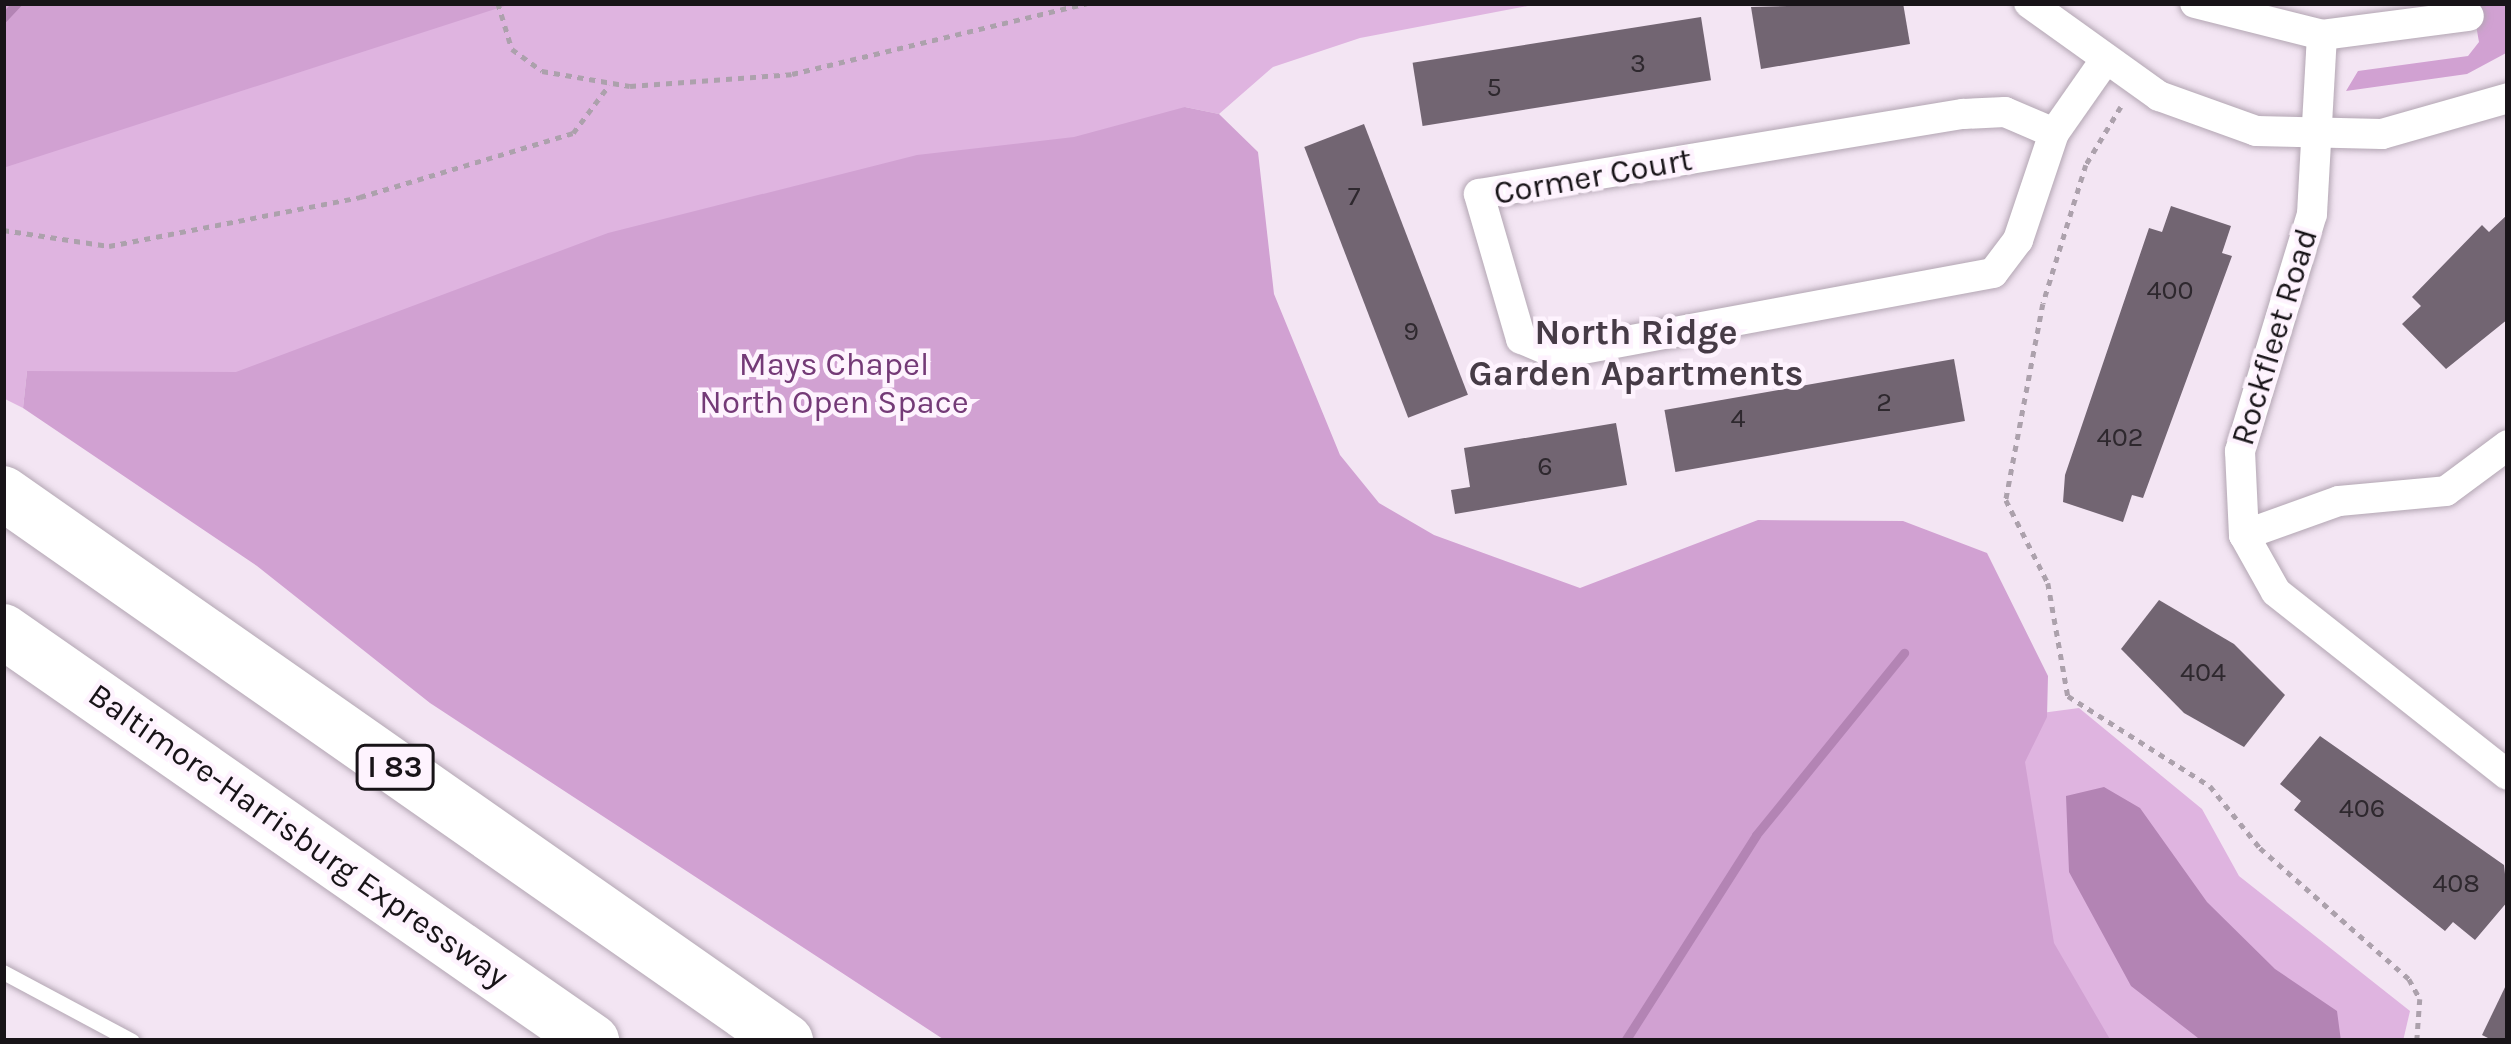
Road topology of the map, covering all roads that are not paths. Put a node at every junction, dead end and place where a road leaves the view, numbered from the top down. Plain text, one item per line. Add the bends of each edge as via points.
1 (2029, 3) edge
2 (2195, 3) edge
3 (2469, 16) dead end
4 (2322, 35) junction
5 (2103, 63) junction
6 (2508, 98) edge
7 (2054, 133) junction
8 (2318, 137) junction
9 (2508, 446) edge
10 (3, 493) edge
11 (2244, 535) junction
12 (3, 631) edge
13 (2508, 776) edge
14 (3, 972) edge
15 (132, 1041) edge
16 (592, 1041) edge
17 (787, 1041) edge

1 - 5 street
2 - 4 street
3 - 4 street
4 - 8 street, Rockfleet Road
5 - 7 street, Cormer Court
5 - 8 street via 2210,118
6 - 8 street via 2434,124
7 - 7 street, Cormer Court via 2006,112 1963,114 1479,194 1521,339 1557,354 1993,273 2018,240
8 - 11 street, Rockfleet Road via 2308,243 2240,451
9 - 11 street via 2446,491 2339,500
10 - 17 highway, I 83
11 - 13 street, Rockfleet Road via 2276,592
12 - 16 highway, Baltimore-Harrisburg Expressway
14 - 15 lane

